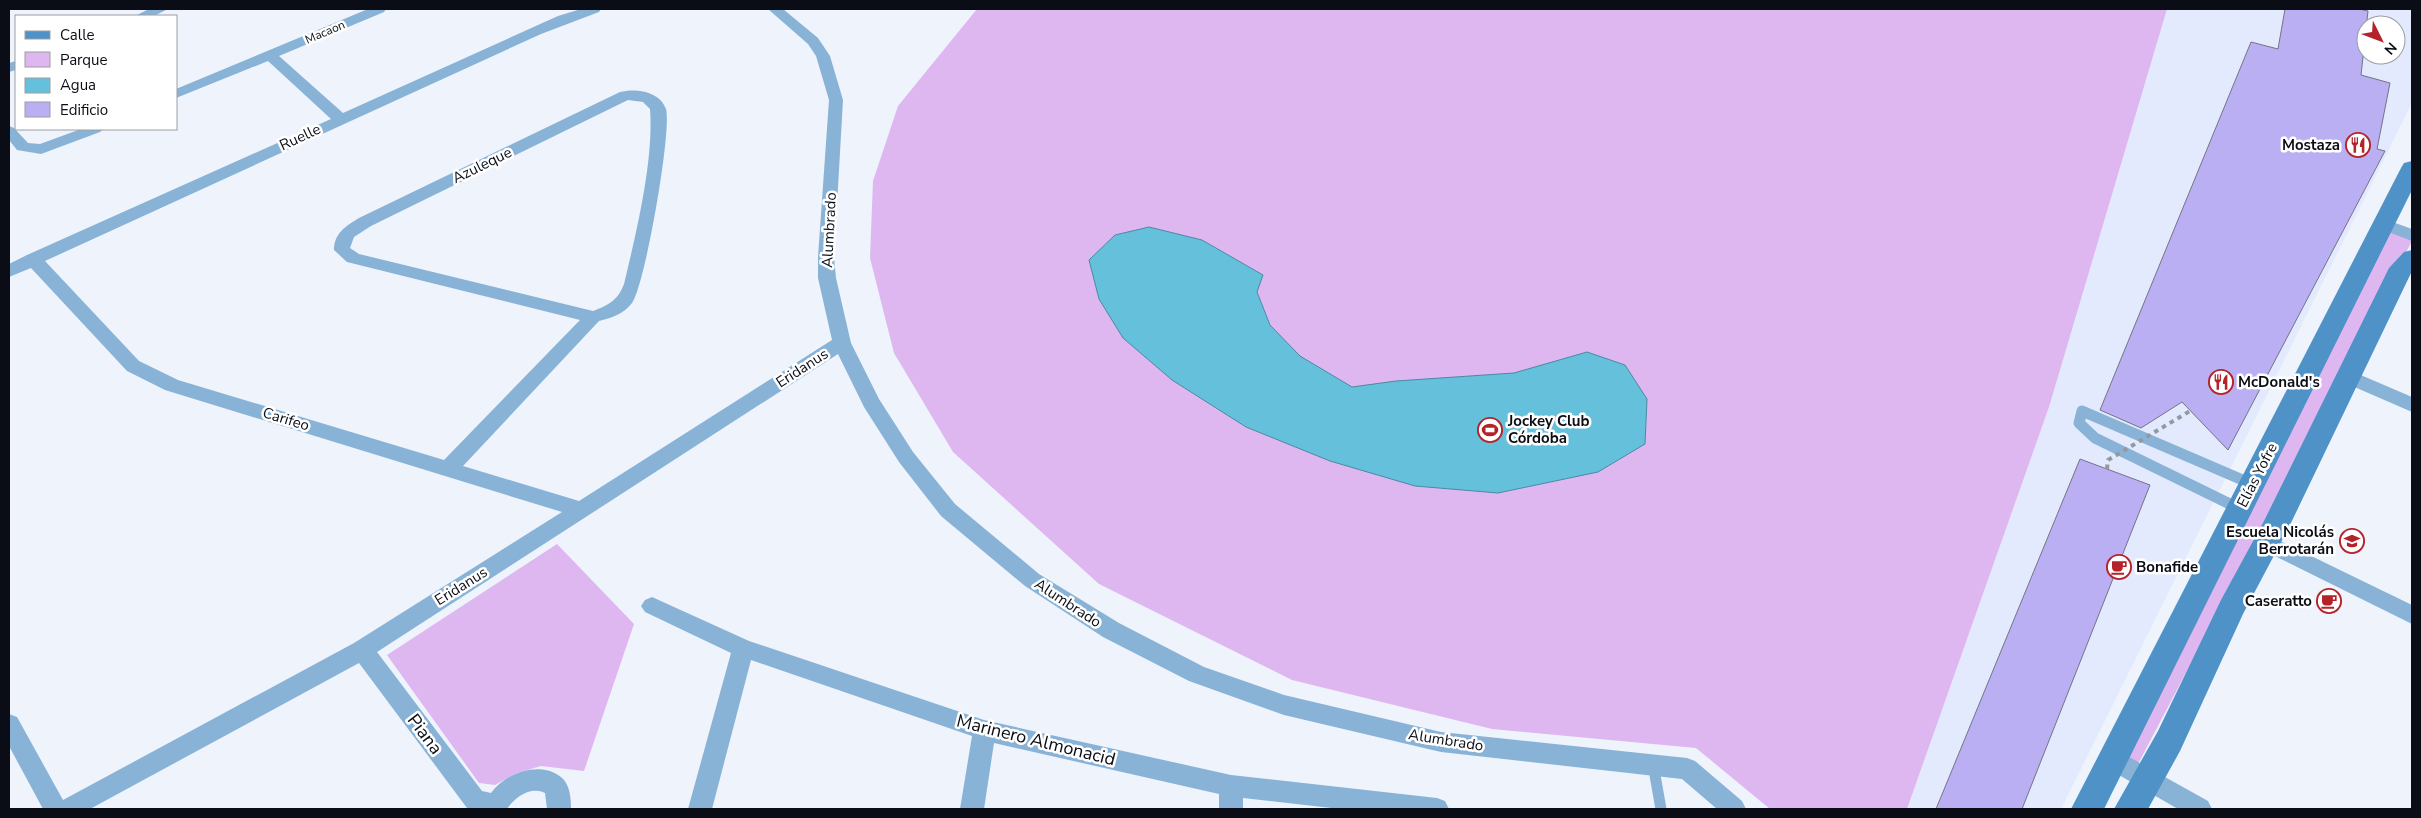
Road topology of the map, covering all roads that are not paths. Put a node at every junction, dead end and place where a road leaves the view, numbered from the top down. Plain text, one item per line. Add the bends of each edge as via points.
1 (161, 9) edge
2 (379, 9) edge
3 (594, 9) edge
4 (775, 9) edge
5 (145, 15) edge
6 (270, 55) junction
7 (178, 93) edge
8 (340, 119) junction
9 (9, 130) edge
10 (92, 130) edge
11 (2412, 168) edge
12 (2384, 224) junction
13 (2412, 235) edge
14 (2412, 258) edge
15 (33, 259) junction
16 (9, 271) edge
17 (593, 317) junction
18 (842, 343) junction
19 (2349, 377) junction
20 (2412, 405) edge
21 (449, 468) junction
22 (2252, 484) junction
23 (2240, 509) junction
24 (582, 510) junction
25 (2266, 542) junction
26 (652, 606) dead end
27 (2412, 615) edge
28 (743, 648) junction
29 (362, 650) junction
30 (9, 724) edge
31 (984, 730) junction
32 (2113, 759) junction
33 (1653, 764) junction
34 (2148, 779) junction
35 (1231, 786) junction
36 (495, 807) edge
37 (55, 809) edge
38 (68, 809) edge
39 (559, 809) edge
40 (700, 809) edge
41 (972, 809) edge
42 (1231, 809) edge
43 (1437, 809) edge
44 (1661, 809) edge
45 (1734, 809) edge
46 (2087, 809) edge
47 (2130, 809) edge
48 (2200, 809) edge

1 - 5 street
2 - 6 street, Macaon
3 - 8 street, Ruelle via 562,19
4 - 18 street, Alumbrado via 813,41 823,56 836,100 826,257 827,278
6 - 7 street, Macaon
6 - 8 street
8 - 15 street, Ruelle
9 - 10 street via 23,147 41,149
11 - 12 main road, Elías Yofre
12 - 13 street
12 - 22 main road, Elías Yofre
14 - 19 main road via 2402,268
15 - 16 street, Ruelle
15 - 21 street, Carifeo via 117,351 148,375
17 - 17 street, Azuleque via 614,310 628,296 643,228 660,122 652,100 640,95 625,95 391,210 345,235 342,243 342,250 353,258
17 - 21 street, Azuleque
18 - 24 street, Eridanus
18 - 33 street, Alumbrado via 871,402 901,449 948,510 1032,580 1111,630 1197,674 1284,705 1441,742
19 - 20 street
19 - 25 main road
21 - 24 street, Carifeo
22 - 23 main road, Elías Yofre
22 - 23 lane via 2082,411 2079,423 2095,438
23 - 32 main road, Elías Yofre
24 - 29 street, Eridanus
25 - 27 street
25 - 34 main road
26 - 28 street, Marinero Almonacid
28 - 31 street, Marinero Almonacid
28 - 40 street
29 - 36 street, Piana via 475,800
29 - 38 street, Eridanus
30 - 37 street
31 - 35 street, Marinero Almonacid
31 - 41 street
32 - 34 street
32 - 46 main road, Elías Yofre
33 - 44 lane
33 - 45 street, Alumbrado via 1687,769
34 - 47 main road
34 - 48 street
35 - 42 street
35 - 43 street, Marinero Almonacid
36 - 39 street via 512,788 534,779 552,784 558,790

